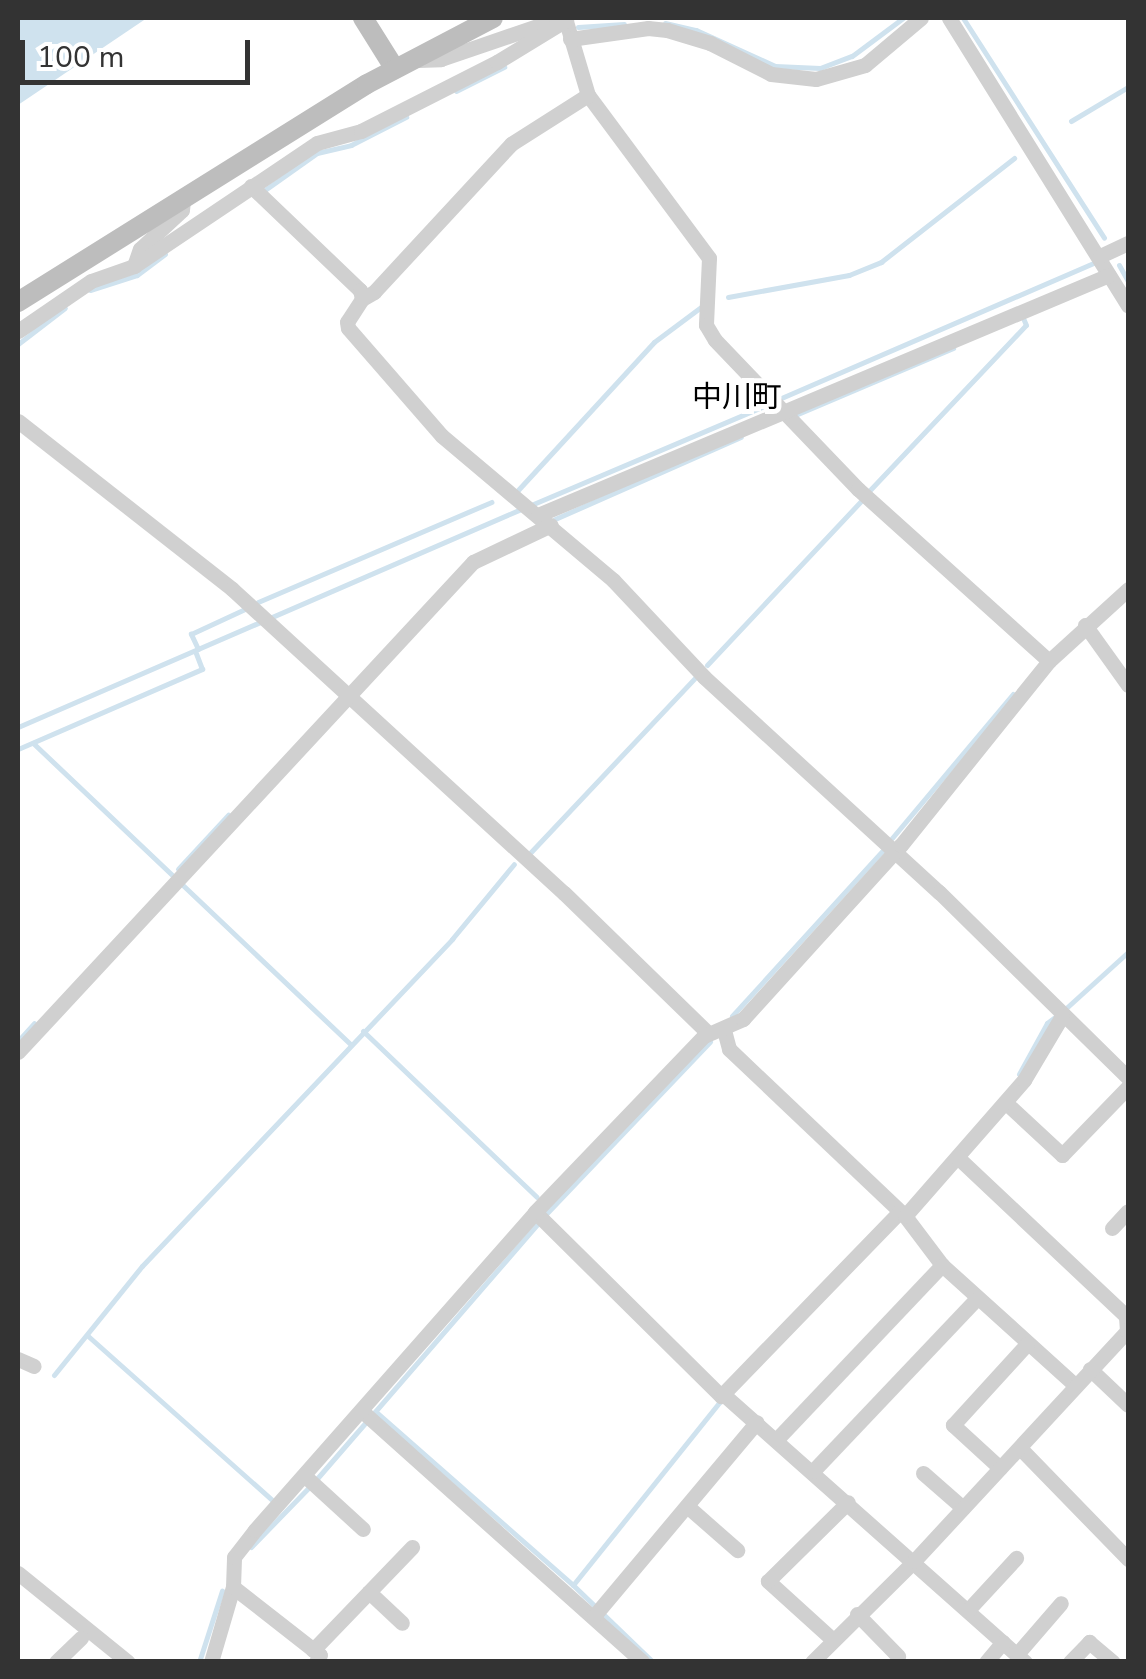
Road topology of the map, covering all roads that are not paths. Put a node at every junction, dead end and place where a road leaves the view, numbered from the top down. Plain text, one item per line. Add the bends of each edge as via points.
1 (363, 18) edge
2 (493, 18) edge
3 (564, 18) edge
4 (921, 18) edge
5 (949, 18) edge
6 (570, 40) junction
7 (404, 64) junction
8 (588, 95) junction
9 (256, 191) junction
10 (182, 197) junction
11 (1123, 245) edge
12 (1100, 256) junction
13 (1128, 264) edge
14 (134, 266) junction
15 (1110, 275) junction
16 (362, 299) junction
17 (18, 302) edge
18 (1128, 306) edge
19 (18, 331) edge
20 (780, 410) junction
21 (18, 421) edge
22 (535, 513) junction
23 (1128, 588) edge
24 (1085, 625) junction
25 (1049, 661) junction
26 (1128, 685) edge
27 (349, 695) junction
28 (894, 852) junction
29 (1060, 1014) junction
30 (716, 1032) junction
31 (18, 1052) edge
32 (1128, 1078) edge
33 (1128, 1087) edge
34 (1005, 1102) junction
35 (957, 1157) junction
36 (1128, 1211) edge
37 (902, 1213) junction
38 (540, 1216) junction
39 (1112, 1228) dead end
40 (942, 1265) junction
41 (976, 1299) junction
42 (1127, 1315) edge
43 (1028, 1344) junction
44 (18, 1360) edge
45 (34, 1366) dead end
46 (1090, 1368) junction
47 (1075, 1385) junction
48 (725, 1396) junction
49 (1128, 1405) edge
50 (368, 1416) junction
51 (757, 1422) junction
52 (777, 1439) junction
53 (1020, 1448) junction
54 (1000, 1468) junction
55 (814, 1471) junction
56 (923, 1473) dead end
57 (310, 1482) junction
58 (848, 1502) junction
59 (687, 1506) junction
60 (963, 1508) junction
61 (364, 1529) dead end
62 (412, 1547) dead end
63 (737, 1550) dead end
64 (1016, 1558) dead end
65 (1128, 1560) edge
66 (914, 1561) junction
67 (18, 1573) edge
68 (233, 1587) junction
69 (369, 1592) junction
70 (1061, 1603) dead end
71 (968, 1610) junction
72 (598, 1611) junction
73 (857, 1614) junction
74 (402, 1623) dead end
75 (81, 1638) dead end
76 (833, 1640) junction
77 (1003, 1642) junction
78 (898, 1656) dead end
79 (319, 1657) edge
80 (1021, 1658) edge
81 (56, 1662) edge
82 (128, 1662) edge
83 (211, 1662) edge
84 (643, 1662) edge
85 (812, 1662) edge
86 (986, 1662) edge
87 (1070, 1662) edge
88 (1113, 1662) edge

1 - 7 street via 378,43
2 - 7 street
3 - 6 street
3 - 7 street via 441,59
3 - 9 street via 497,62 361,131 317,142
4 - 6 street via 866,65 816,80 771,74 668,30
5 - 12 street
6 - 8 street
7 - 10 street
8 - 16 street via 511,144
8 - 20 street via 709,258 706,325
9 - 14 street
9 - 16 street
10 - 14 street via 182,210 140,248
10 - 17 street
11 - 12 street
11 - 13 street
12 - 15 street
14 - 19 street via 91,280
15 - 18 street
15 - 20 street
16 - 22 street via 348,328 442,436
20 - 22 street
20 - 25 street
21 - 27 street via 256,611
22 - 27 street via 473,562
22 - 28 street
23 - 24 street
24 - 25 street
24 - 26 street
25 - 28 street
27 - 30 street
27 - 31 street
28 - 29 street
28 - 30 street via 743,1018
29 - 32 street
29 - 34 street
30 - 37 street
30 - 38 street
33 - 34 street via 1062,1154
34 - 35 street
35 - 37 street
35 - 42 street
36 - 39 street
37 - 40 street
37 - 48 street
38 - 48 street
38 - 50 street
40 - 41 street
40 - 52 street
41 - 43 street
41 - 55 street
42 - 46 street via 1127,1331
43 - 47 street
43 - 54 street via 952,1424
44 - 45 street
46 - 47 street
46 - 49 street
47 - 53 street
48 - 51 street
50 - 57 street
50 - 72 street
51 - 52 street
51 - 59 street
52 - 55 street
53 - 54 street
53 - 65 street
54 - 60 street
55 - 58 street
56 - 60 street
57 - 61 street
57 - 68 street via 237,1551
58 - 66 street
58 - 76 street via 768,1582
59 - 63 street
59 - 72 street
60 - 66 street
62 - 69 street
64 - 71 street
66 - 71 street
66 - 73 street
67 - 82 street
68 - 79 street
68 - 83 street
69 - 74 street
69 - 79 street
70 - 80 street
71 - 77 street
72 - 84 street
73 - 76 street
73 - 78 street
75 - 81 street
76 - 85 street
77 - 80 street
77 - 86 street
87 - 88 street via 1089,1642

